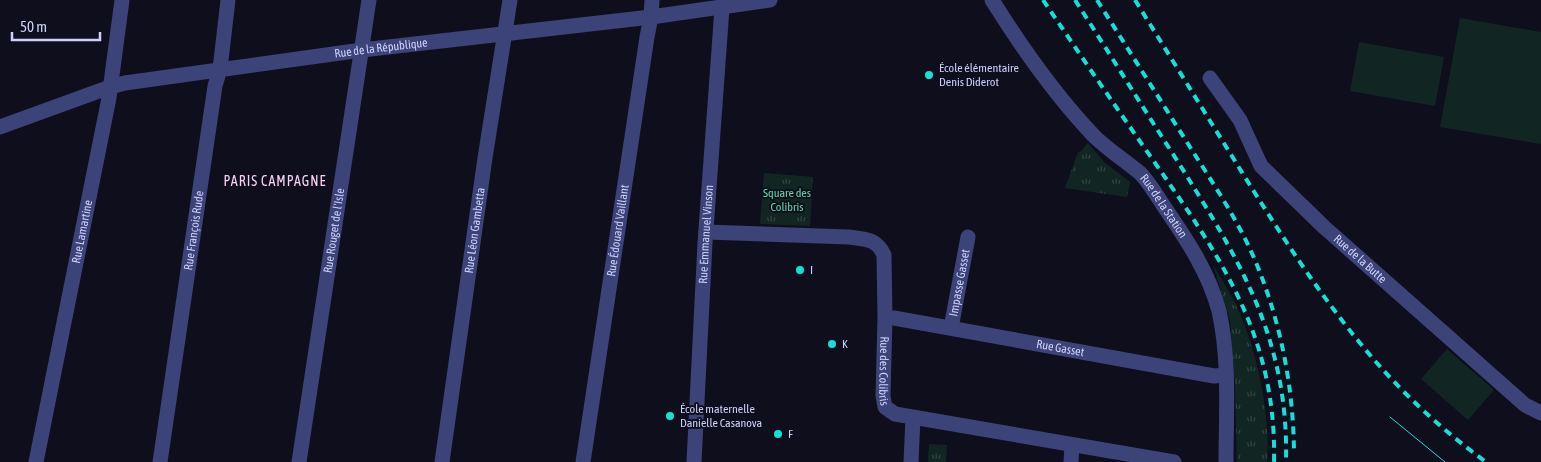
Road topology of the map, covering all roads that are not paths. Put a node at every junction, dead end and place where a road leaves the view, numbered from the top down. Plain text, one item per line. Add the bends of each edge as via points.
1 (122, 0) edge
2 (228, 0) edge
3 (369, 0) edge
4 (510, 0) edge
5 (652, 0) edge
6 (770, 0) edge
7 (992, 0) edge
8 (722, 8) junction
9 (651, 17) junction
10 (506, 33) junction
11 (362, 50) junction
12 (220, 69) junction
13 (1210, 78) dead end
14 (110, 87) junction
15 (0, 127) edge
16 (706, 232) junction
17 (968, 237) dead end
18 (894, 318) dead end
19 (951, 328) junction
20 (1226, 375) junction
21 (1541, 413) edge
22 (913, 418) junction
23 (1072, 445) junction
24 (36, 462) edge
25 (160, 462) edge
26 (299, 462) edge
27 (442, 462) edge
28 (583, 462) edge
29 (694, 462) edge
30 (911, 462) edge
31 (1071, 462) edge
32 (1174, 462) edge
33 (1226, 462) edge

1 - 14 street, Rue Lamartine
2 - 12 street, Rue François Rude
3 - 11 street, Rue Rouget de l'Isle
4 - 10 street, Rue Léon Gambetta
5 - 9 street, Rue Édouard Vaillant
6 - 8 street, Rue de la République
7 - 20 street, Rue de la Station via 1068,106 1100,141 1142,176 1196,254 1219,311
8 - 9 street, Rue de la République
8 - 16 street, Rue Emmanuel Vinson
9 - 10 street, Rue de la République
9 - 28 street, Rue Édouard Vaillant
10 - 11 street, Rue de la République
10 - 27 street, Rue Léon Gambetta
11 - 12 street, Rue de la République
11 - 26 street, Rue Rouget de l'Isle
12 - 14 street, Rue de la République
12 - 25 street, Rue François Rude
13 - 21 street, Rue de la Butte via 1240,120 1261,166 1324,227 1526,405
14 - 15 street, Rue de la République
14 - 24 street, Rue Lamartine
16 - 22 street, Rue des Colibris via 849,237 876,243 884,256 885,406 895,414
16 - 29 street, Rue Emmanuel Vinson
17 - 19 street, Impasse Gasset
18 - 19 street, Rue Gasset
19 - 20 street, Rue Gasset via 1214,376
20 - 33 street, Rue de la Station
22 - 23 street, Rue des Colibris
22 - 30 street
23 - 31 street
23 - 32 street, Rue des Colibris

